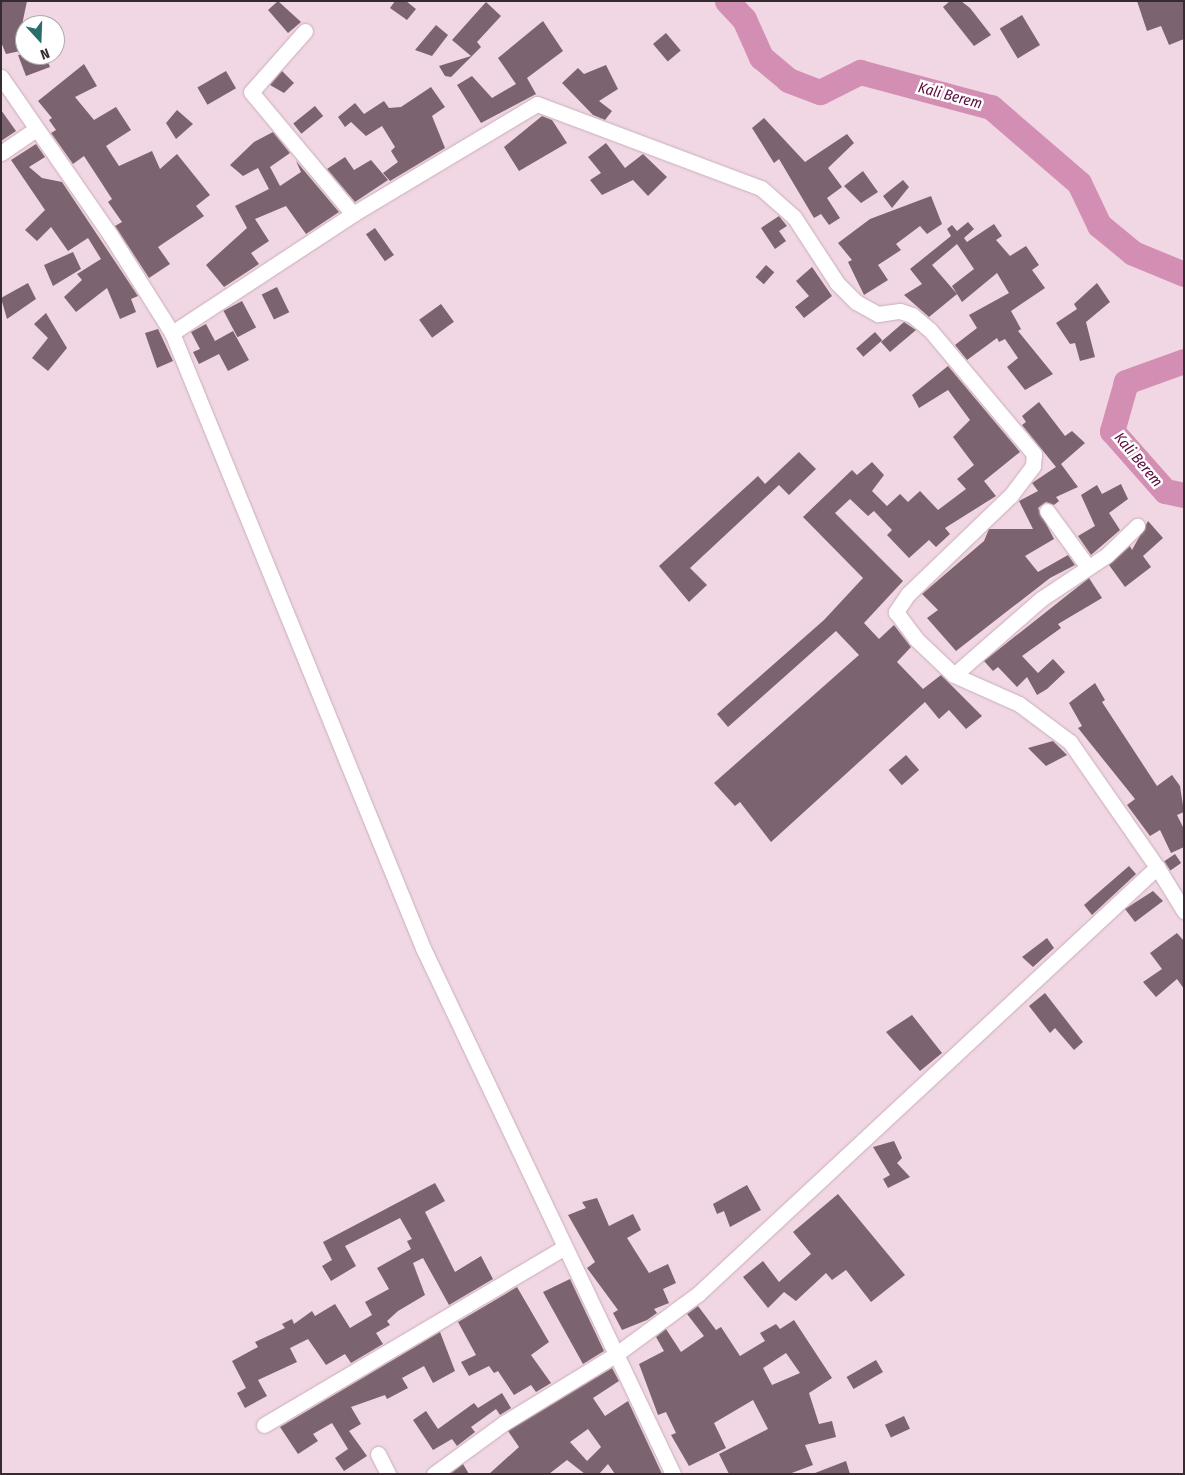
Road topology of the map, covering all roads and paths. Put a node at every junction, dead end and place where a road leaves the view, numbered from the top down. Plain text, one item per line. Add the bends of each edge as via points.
1 (305, 31) dead end
2 (1, 77) edge
3 (36, 129) junction
4 (1, 153) edge
5 (353, 214) junction
6 (172, 333) junction
7 (1047, 511) dead end
8 (1137, 526) dead end
9 (1088, 567) junction
10 (954, 675) junction
11 (1157, 867) junction
12 (1179, 893) edge
13 (1184, 911) edge
14 (562, 1248) junction
15 (615, 1355) junction
16 (264, 1425) dead end
17 (378, 1454) dead end
18 (388, 1474) edge
19 (434, 1474) edge
20 (673, 1474) edge

1 - 5 street via 251,92
2 - 3 street
3 - 4 street
3 - 6 street
5 - 6 street
5 - 10 street via 537,104 771,194 794,216 846,293 878,314 900,311 930,330 1034,454 1033,466 1010,496 898,604 899,619
6 - 14 street via 423,948
7 - 9 street
8 - 9 street
9 - 10 street via 1041,599
10 - 11 street via 1019,704 1070,742
11 - 12 street
11 - 15 street via 986,1022 732,1265
12 - 13 street
14 - 15 street
14 - 16 street
15 - 19 street via 504,1423
15 - 20 street
17 - 18 street

